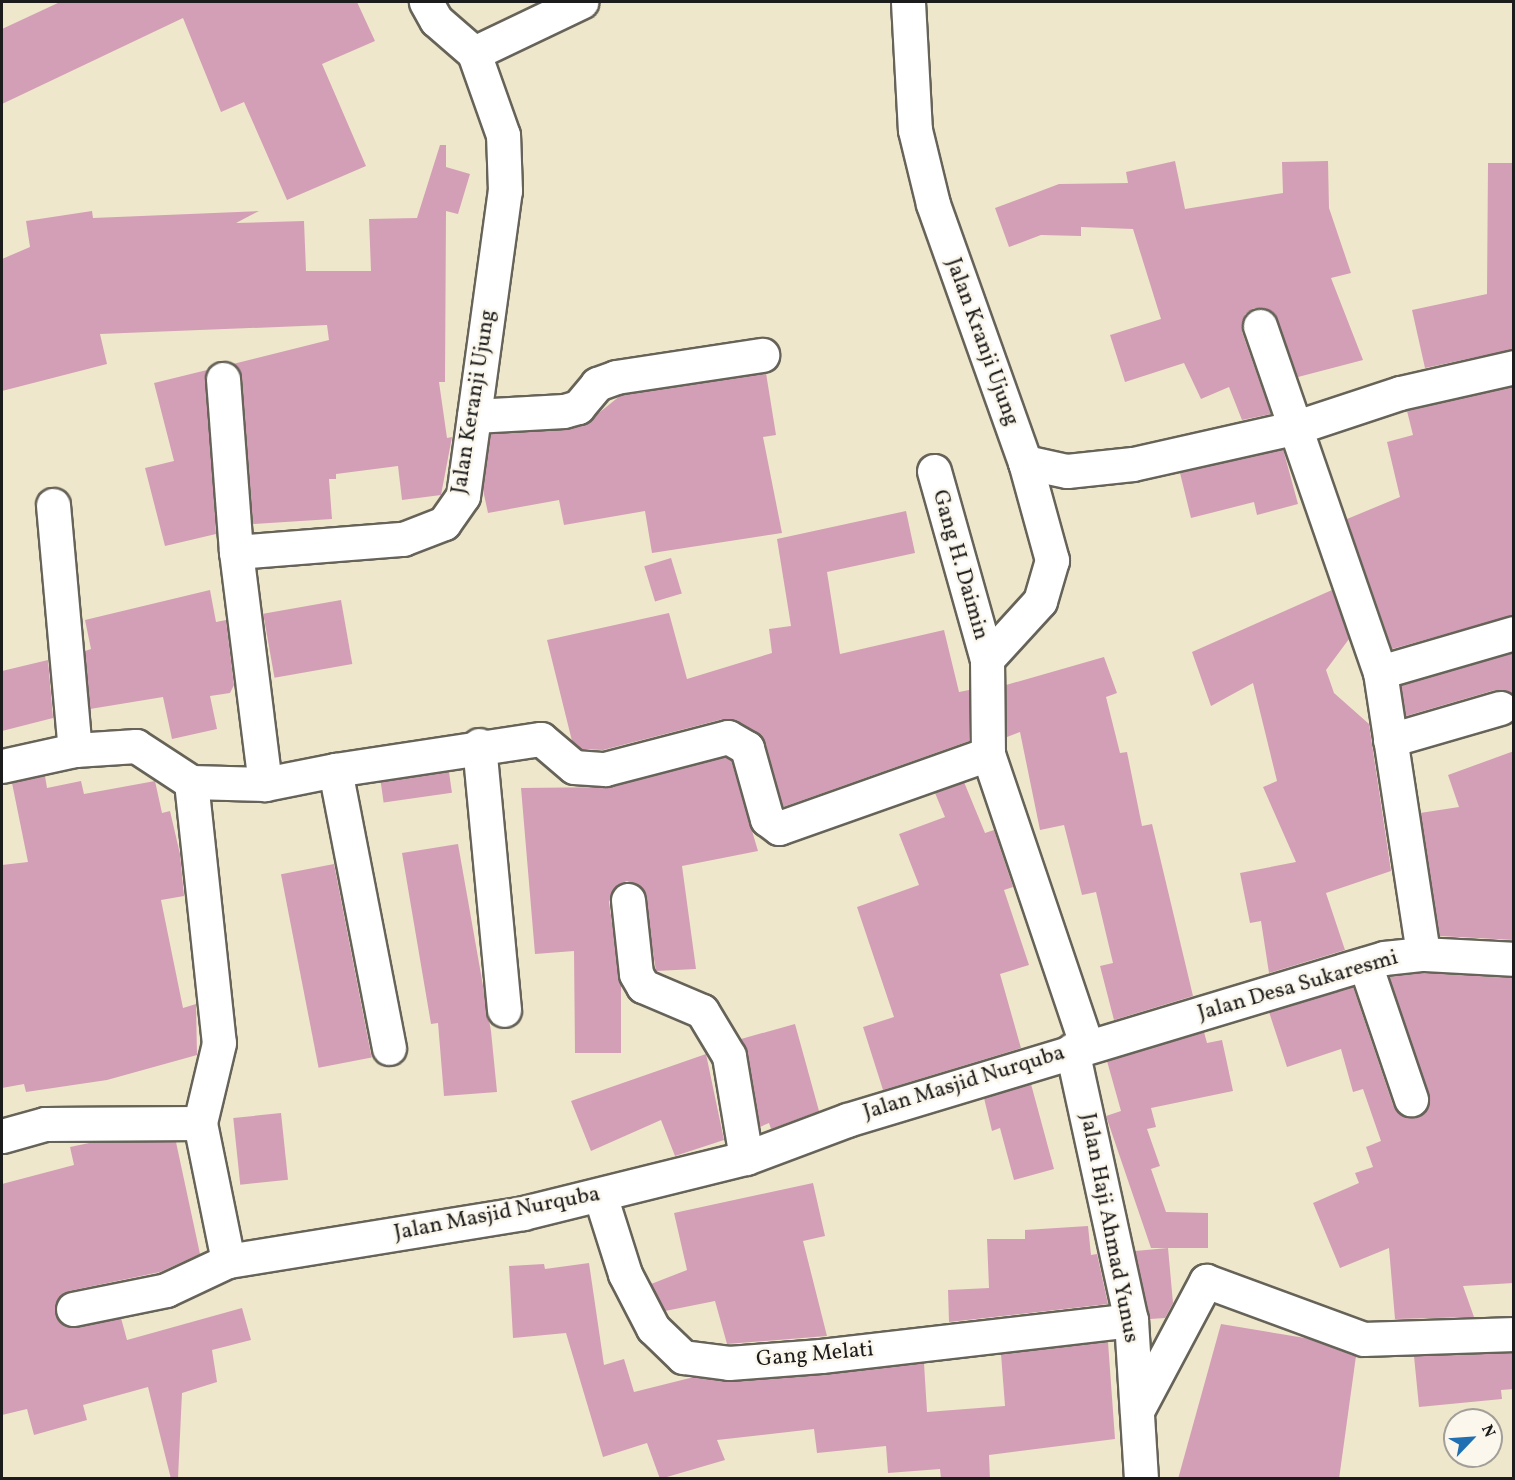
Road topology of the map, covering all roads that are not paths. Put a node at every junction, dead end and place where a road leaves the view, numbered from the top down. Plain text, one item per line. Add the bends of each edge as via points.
1 (426, 2) edge
2 (581, 2) edge
3 (908, 2) edge
4 (474, 53) junction
5 (1260, 326) dead end
6 (762, 355) dead end
7 (1514, 367) edge
8 (223, 379) dead end
9 (474, 416) junction
10 (1298, 427) junction
11 (1025, 462) junction
12 (934, 471) dead end
13 (53, 505) dead end
14 (236, 552) junction
15 (1514, 633) edge
16 (987, 659) junction
17 (1380, 672) junction
18 (1500, 708) dead end
19 (1390, 740) junction
20 (479, 745) junction
21 (75, 750) junction
22 (988, 754) junction
23 (2, 766) edge
24 (335, 770) junction
25 (191, 782) junction
26 (265, 784) junction
27 (628, 900) dead end
28 (1423, 954) junction
29 (1514, 959) edge
30 (1365, 964) junction
31 (504, 1010) dead end
32 (389, 1048) dead end
33 (1079, 1048) junction
34 (1411, 1099) dead end
35 (200, 1123) junction
36 (2, 1136) edge
37 (746, 1158) junction
38 (600, 1195) junction
39 (228, 1261) junction
40 (73, 1309) dead end
41 (1131, 1320) junction
42 (1514, 1334) edge
43 (1139, 1407) junction
44 (1141, 1479) edge

1 - 4 street via 436,20
2 - 4 street
3 - 11 street, Jalan Kranji Ujung via 915,130 933,204
4 - 9 street, Jalan Keranji Ujung via 502,135 505,191
5 - 10 street
6 - 9 street via 616,377 597,384 578,407 564,411
7 - 10 street via 1400,393
8 - 14 street
9 - 14 street, Jalan Keranji Ujung via 463,496 444,523 403,539
10 - 11 street via 1133,464 1067,471
10 - 17 street
11 - 16 street, Jalan Kranji Ujung via 1052,561 1040,601
12 - 16 street, Gang H. Daimin
13 - 21 street
14 - 26 street
15 - 17 street
16 - 22 street, Jalan Haji Ahmad Yunus
17 - 19 street
18 - 19 street
19 - 28 street
20 - 22 street via 541,739 574,767 605,769 728,737 747,748 767,819 779,828
20 - 24 street
20 - 31 street
21 - 23 street
21 - 25 street via 136,746
22 - 33 street, Jalan Haji Ahmad Yunus
24 - 26 street
24 - 32 street
25 - 26 street
25 - 35 street via 219,1043
27 - 37 street via 636,974 643,986 702,1011 729,1056
28 - 29 street, Jalan Desa Sukaresmi
28 - 30 street, Jalan Desa Sukaresmi
30 - 33 street, Jalan Desa Sukaresmi
30 - 34 street
33 - 37 street, Jalan Masjid Nurquba via 847,1120
33 - 41 street, Jalan Haji Ahmad Yunus
35 - 36 street via 45,1124
35 - 39 street
37 - 38 street, Jalan Masjid Nurquba
38 - 39 street, Jalan Masjid Nurquba
38 - 41 street, Gang Melati via 639,1301 653,1328 683,1357 729,1363 821,1356
39 - 40 street, Jalan Masjid Nurquba via 166,1290
41 - 43 street, Jalan Haji Ahmad Yunus
42 - 43 street via 1364,1339 1206,1281
43 - 44 street, Jalan Haji Ahmad Yunus

